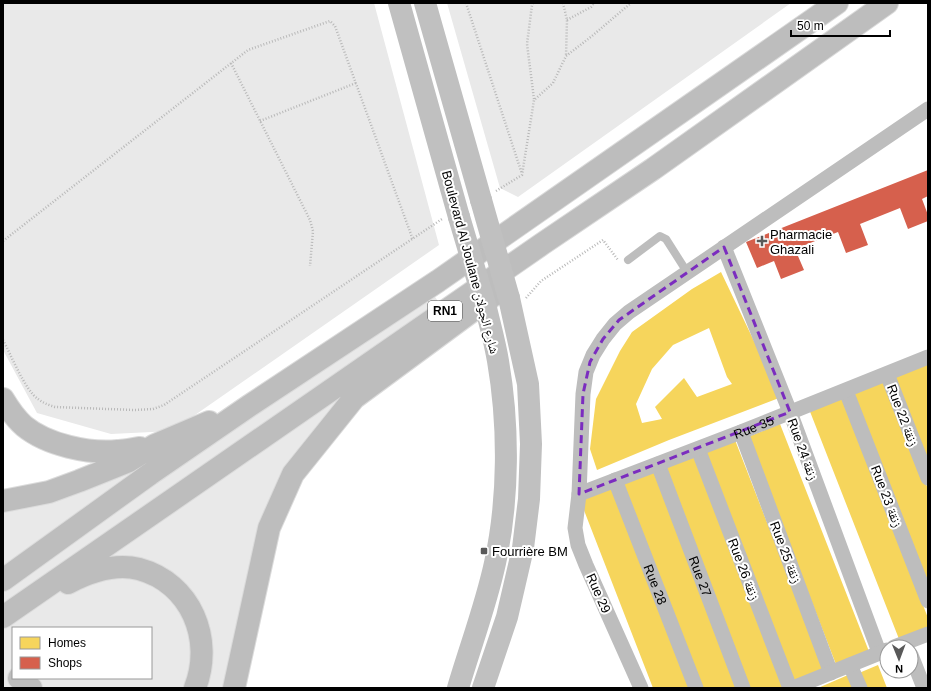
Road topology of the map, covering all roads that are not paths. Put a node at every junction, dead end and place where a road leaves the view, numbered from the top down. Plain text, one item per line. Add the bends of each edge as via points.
1 (399, 3) edge
2 (425, 3) edge
3 (837, 3) edge
4 (887, 3) edge
5 (928, 109) edge
6 (654, 169) junction
7 (724, 246) junction
8 (628, 260) road end
9 (687, 272) junction
10 (928, 358) edge
11 (887, 374) junction
12 (846, 391) junction
13 (3, 399) edge
14 (249, 406) junction
15 (790, 412) junction
16 (741, 432) junction
17 (155, 445) junction
18 (698, 449) junction
19 (658, 464) junction
20 (928, 478) edge
21 (616, 480) junction
22 (579, 494) junction
23 (3, 501) edge
24 (3, 580) edge
25 (928, 601) edge
26 (251, 609) junction
27 (12, 612) edge
28 (928, 634) edge
29 (919, 639) edge
30 (879, 641) edge
31 (879, 653) edge
32 (850, 665) junction
33 (3, 669) edge
34 (831, 672) junction
35 (12, 674) edge
36 (919, 677) edge
37 (20, 679) edge
38 (3, 680) edge
39 (8, 688) edge
40 (32, 688) edge
41 (195, 688) edge
42 (225, 688) edge
43 (234, 688) edge
44 (458, 688) edge
45 (483, 688) edge
46 (642, 688) edge
47 (696, 688) edge
48 (743, 688) edge
49 (792, 688) edge
50 (860, 688) edge
51 (924, 688) edge

1 - 44 main road, Boulevard Al Joulane شارع الجولان, bridge via 451,218 486,308 502,384 505,461 503,516 491,580
2 - 45 main road, Boulevard Al Joulane شارع الجولان, bridge via 481,200 515,300 528,384 531,444 529,499 523,548 505,623
3 - 14 highway, RN1 via 438,281
4 - 6 highway, RN1
5 - 7 street, Rue 29
6 - 26 highway via 615,204 354,398 293,474 269,528
6 - 27 highway, RN1
7 - 9 street, Rue 29
7 - 15 street, Rue 24 زنقة
8 - 9 lane via 660,236 666,239
9 - 22 street, Rue 29 via 619,320 593,355 583,388
10 - 11 street, Rue 35
11 - 12 street, Rue 35
11 - 20 street, Rue 22 زنقة
12 - 15 street, Rue 35
12 - 25 street, Rue 23 زنقة
13 - 17 highway via 12,413 35,434 69,446 104,452
14 - 17 highway
14 - 24 highway, RN1
15 - 16 street, Rue 35
15 - 30 street, Rue 24 زنقة
16 - 18 street, Rue 35
16 - 34 street, Rue 25 زنقة
17 - 23 highway via 129,461 79,481 49,492
18 - 19 street, Rue 35
18 - 49 street, Rue 26 زنقة
19 - 21 street, Rue 35
19 - 48 street, Rue 27
21 - 22 street, Rue 35
21 - 47 street, Rue 28
22 - 46 street, Rue 29 via 575,528 578,545
26 - 42 highway
26 - 43 highway
27 - 41 highway via 86,574 124,568 138,569 153,575 183,597 199,628 201,666
28 - 29 street
31 - 32 street
32 - 34 street
32 - 50 street
33 - 35 highway
34 - 49 street
36 - 51 street
37 - 40 highway
38 - 39 highway

